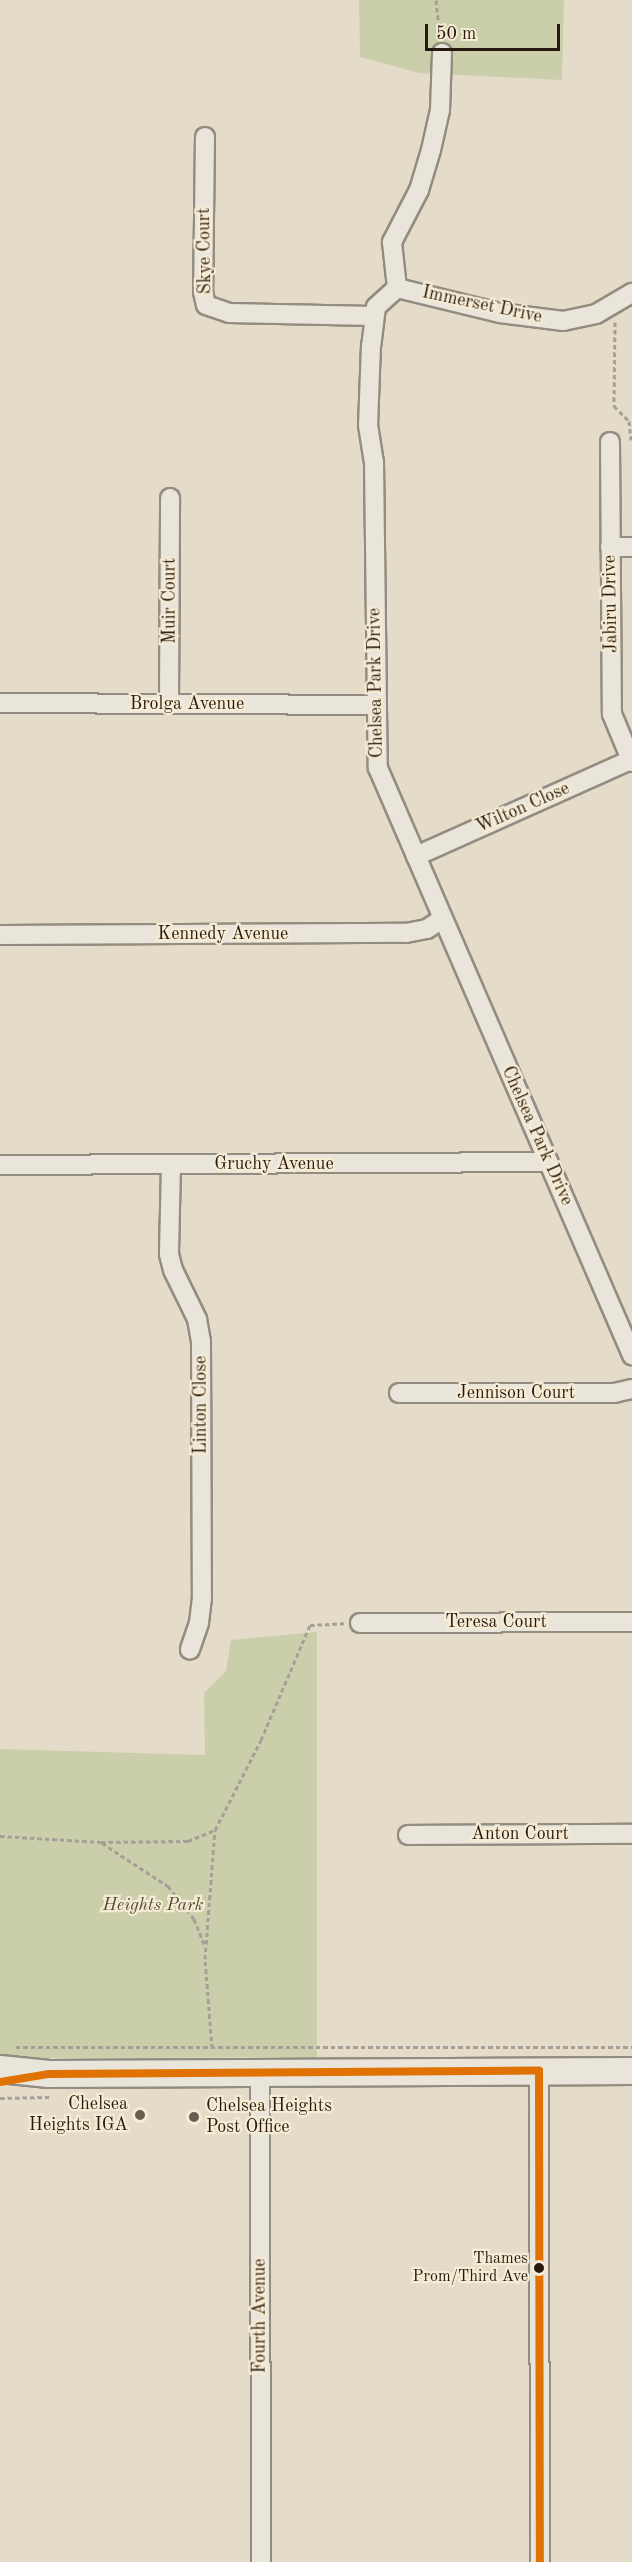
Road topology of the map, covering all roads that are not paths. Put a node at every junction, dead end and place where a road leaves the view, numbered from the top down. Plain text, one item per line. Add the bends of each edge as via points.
1 (442, 53) road end
2 (206, 137) dead end
3 (397, 288) junction
4 (632, 293) edge
5 (374, 316) junction
6 (610, 442) dead end
7 (170, 498) dead end
8 (610, 547) junction
9 (632, 547) edge
10 (0, 704) edge
11 (169, 704) junction
12 (375, 705) junction
13 (632, 761) edge
14 (416, 856) junction
15 (442, 919) junction
16 (0, 935) edge
17 (548, 1162) junction
18 (0, 1165) edge
19 (171, 1165) junction
20 (632, 1354) edge
21 (632, 1389) edge
22 (399, 1393) dead end
23 (632, 1622) edge
24 (360, 1623) road end
25 (190, 1649) dead end
26 (408, 1834) dead end
27 (632, 1834) edge
28 (6, 2058) edge
29 (260, 2071) junction
30 (539, 2072) junction
31 (632, 2072) edge
32 (49, 2074) junction
33 (0, 2082) edge
34 (261, 2562) edge
35 (540, 2562) edge

1 - 3 street via 440,110 431,150 419,190 390,248
2 - 5 street, Skye Court via 206,305 229,313
3 - 4 street, Immerset Drive via 536,320 563,321 596,314
3 - 5 street via 383,296
5 - 12 street, Chelsea Park Drive via 368,425 374,462
6 - 8 street, Jabiru Drive
7 - 11 street, Muir Court
8 - 9 street
8 - 13 street, Jabiru Drive via 612,714
10 - 11 street, Brolga Avenue
11 - 12 street, Brolga Avenue
12 - 14 street, Chelsea Park Drive via 378,768
13 - 14 street, Wilton Close
14 - 15 street, Chelsea Park Drive
15 - 16 street, Kennedy Avenue via 427,929 406,933
15 - 17 street, Chelsea Park Drive
17 - 19 street, Gruchy Avenue
17 - 20 street, Chelsea Park Drive
18 - 19 street, Gruchy Avenue
19 - 25 street, Linton Close via 169,1254 197,1319 201,1341 201,1598 199,1623
21 - 22 street, Jennison Court via 614,1393
23 - 24 street, Teresa Court
26 - 27 street, Anton Court
28 - 32 main road
29 - 30 main road
29 - 32 main road via 213,2059
29 - 34 street, Fourth Avenue
30 - 31 main road
30 - 35 street
32 - 33 main road

